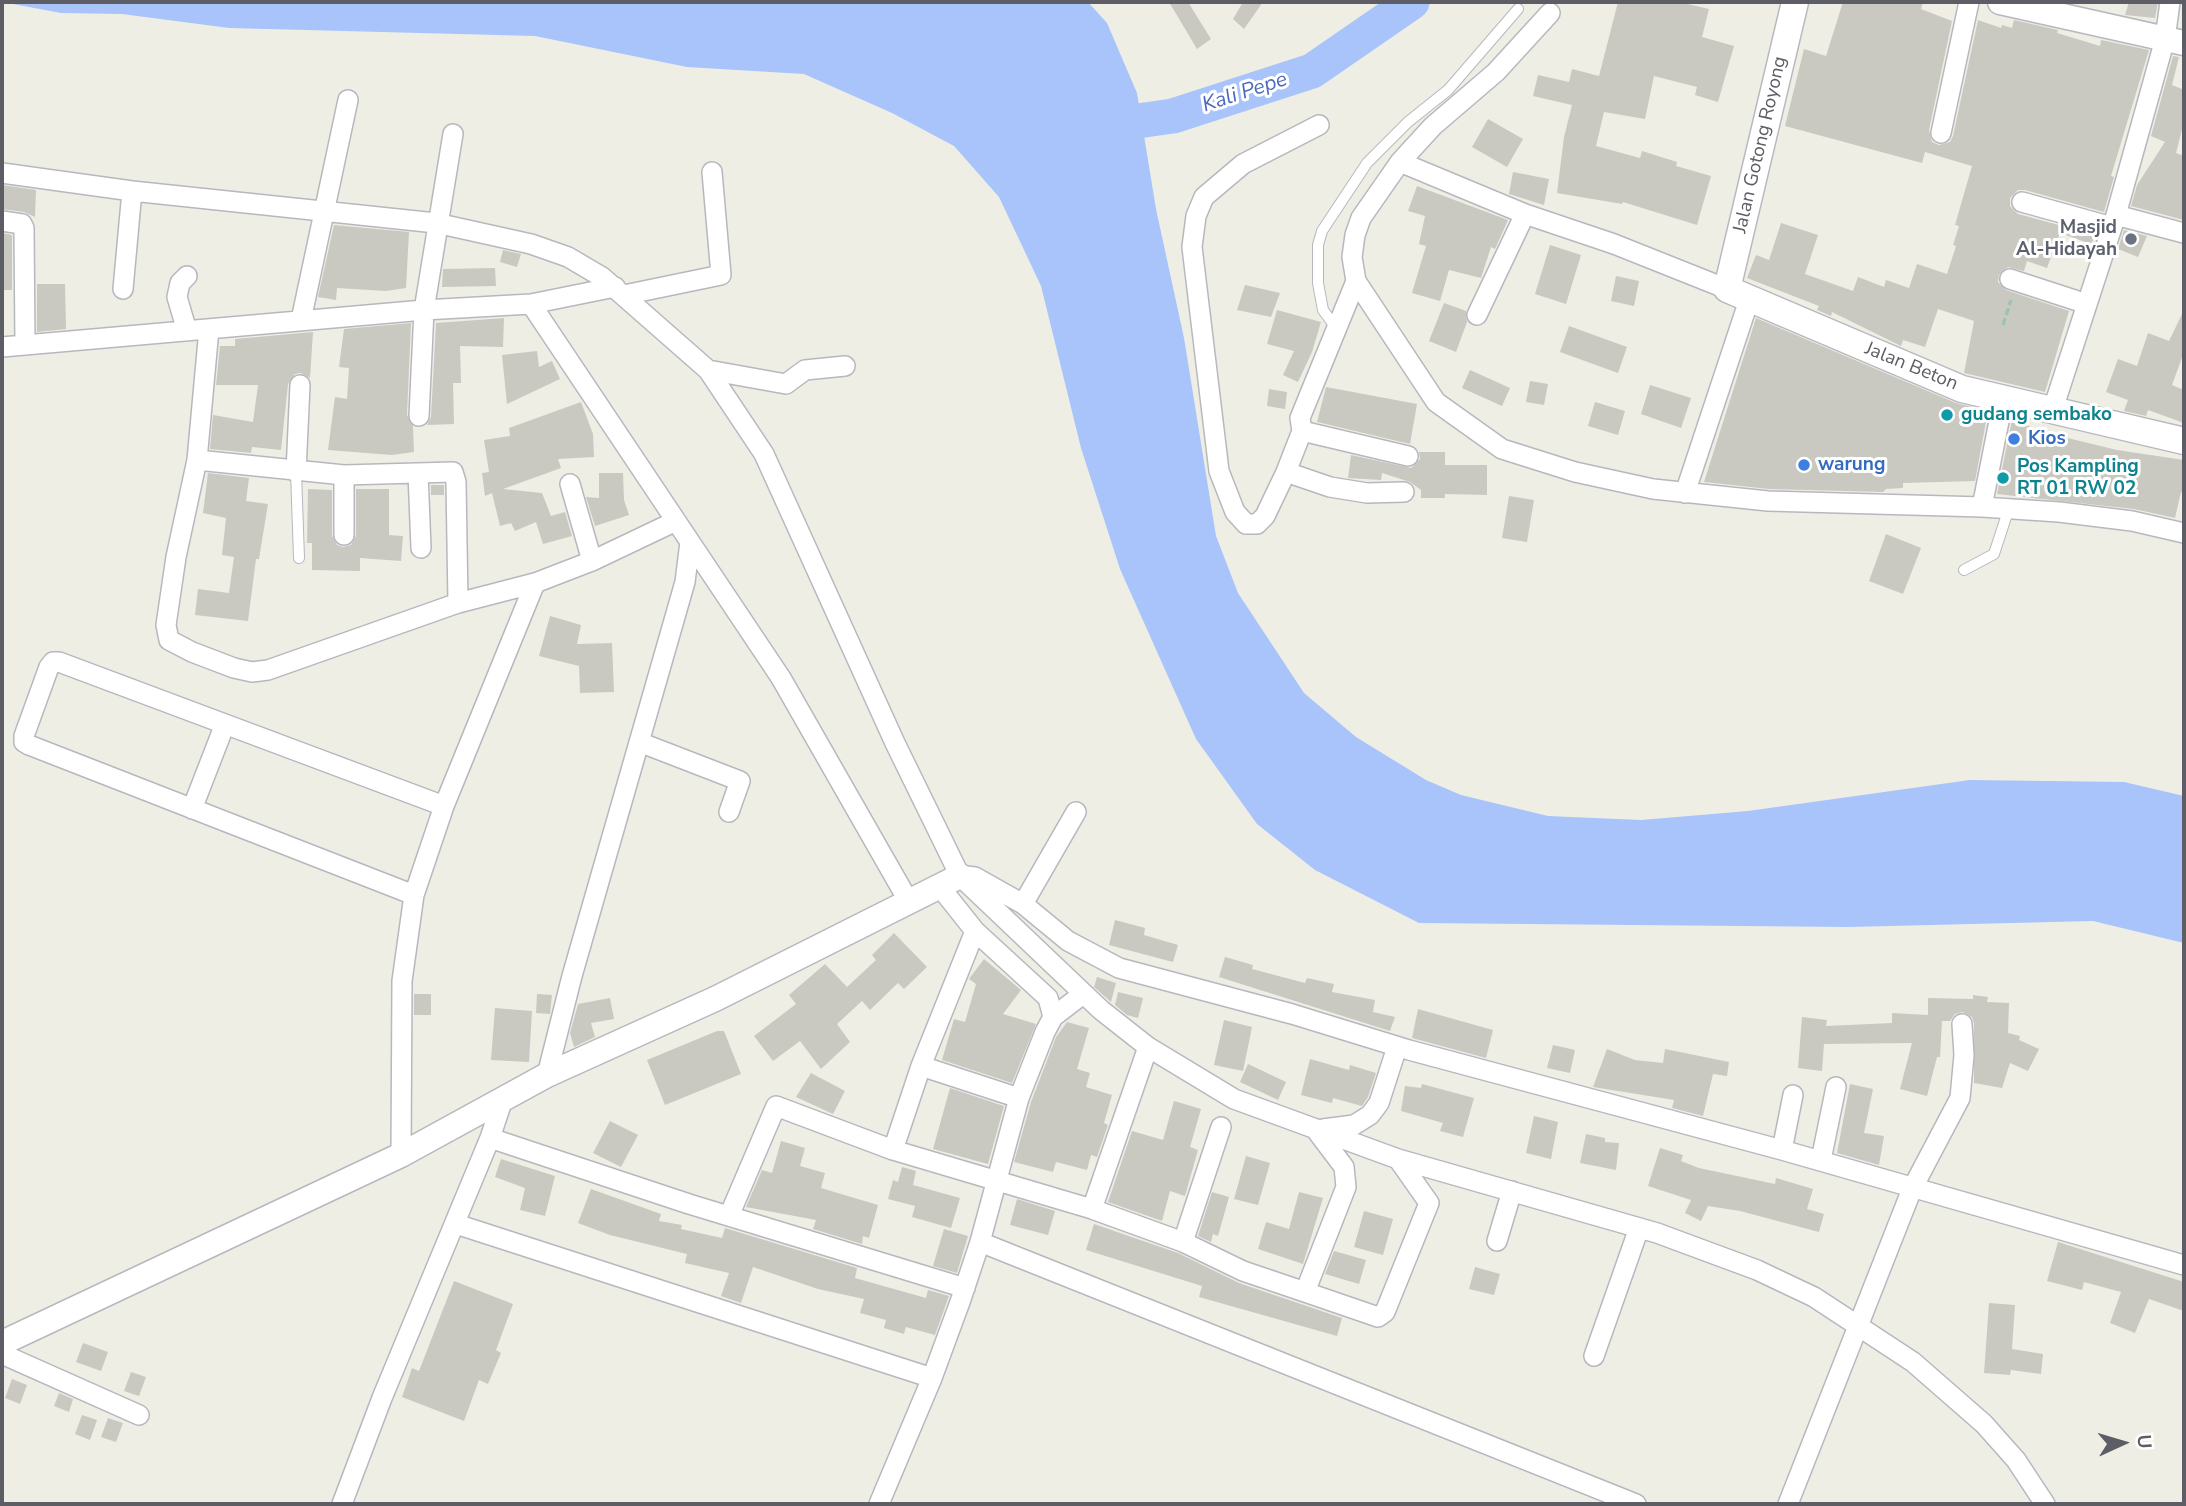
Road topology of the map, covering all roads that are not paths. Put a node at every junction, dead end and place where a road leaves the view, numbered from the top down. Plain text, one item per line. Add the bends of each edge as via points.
1 (1795, 2) edge
2 (1969, 2) edge
3 (2000, 2) edge
4 (2170, 2) edge
5 (1518, 9) dead end
6 (1550, 13) dead end
7 (2174, 41) edge
8 (348, 100) dead end
9 (1319, 125) dead end
10 (1941, 133) dead end
11 (453, 134) dead end
12 (1400, 162) junction
13 (712, 172) dead end
14 (2, 173) edge
15 (132, 191) junction
16 (2022, 202) dead end
17 (322, 209) junction
18 (1525, 214) junction
19 (2, 221) edge
20 (2114, 221) junction
21 (436, 223) junction
22 (2184, 233) edge
23 (187, 275) dead end
24 (2013, 280) road end
25 (1356, 281) junction
26 (123, 289) dead end
27 (620, 291) junction
28 (1738, 294) junction
29 (531, 304) junction
30 (2087, 304) junction
31 (424, 310) junction
32 (1477, 315) dead end
33 (301, 320) junction
34 (1337, 328) junction
35 (209, 329) junction
36 (187, 331) junction
37 (25, 345) junction
38 (2, 347) edge
39 (845, 366) dead end
40 (708, 370) junction
41 (300, 385) dead end
42 (2003, 401) junction
43 (2052, 412) junction
44 (419, 416) dead end
45 (1302, 430) junction
46 (2184, 441) edge
47 (1408, 456) dead end
48 (197, 460) junction
49 (296, 472) junction
50 (1286, 472) junction
51 (418, 473) junction
52 (344, 475) junction
53 (570, 484) dead end
54 (1404, 492) dead end
55 (1685, 493) junction
56 (1982, 507) junction
57 (2009, 509) junction
58 (676, 521) junction
59 (2184, 533) edge
60 (344, 535) dead end
61 (690, 542) junction
62 (421, 548) dead end
63 (299, 558) dead end
64 (593, 561) junction
65 (1964, 570) dead end
66 (535, 583) junction
67 (458, 603) junction
68 (225, 724) junction
69 (639, 742) junction
70 (444, 806) junction
71 (191, 809) junction
72 (729, 812) dead end
73 (1076, 812) dead end
74 (950, 882) junction
75 (414, 895) junction
76 (909, 902) junction
77 (1023, 904) junction
78 (975, 931) junction
79 (1083, 994) junction
80 (1053, 1017) junction
81 (1962, 1024) dead end
82 (1397, 1046) junction
83 (1148, 1047) junction
84 (921, 1066) junction
85 (547, 1075) junction
86 (1836, 1087) dead end
87 (1793, 1096) dead end
88 (1019, 1098) junction
89 (503, 1099) junction
90 (1221, 1127) dead end
91 (1315, 1130) junction
92 (490, 1138) junction
93 (893, 1150) junction
94 (1782, 1150) junction
95 (401, 1155) junction
96 (1398, 1159) junction
97 (1821, 1160) junction
98 (998, 1180) junction
99 (1912, 1189) junction
100 (1512, 1191) junction
101 (1092, 1209) junction
102 (729, 1216) junction
103 (456, 1224) junction
104 (1639, 1228) junction
105 (1497, 1241) dead end
106 (980, 1242) junction
107 (1183, 1242) junction
108 (2184, 1265) edge
109 (965, 1288) junction
110 (1305, 1292) junction
111 (1860, 1325) junction
112 (2, 1343) edge
113 (2, 1354) edge
114 (1594, 1356) dead end
115 (932, 1378) junction
116 (139, 1415) dead end
117 (342, 1504) edge
118 (879, 1504) edge
119 (1636, 1504) edge
120 (1788, 1504) edge
121 (2045, 1504) edge

1 - 28 main road, Jalan Gotong Royong
2 - 10 street
3 - 7 street
4 - 7 street
5 - 34 lane via 1448,90 1367,163 1322,231 1319,291 1323,310
6 - 12 street via 1496,72 1433,126
7 - 20 street
8 - 17 street
9 - 50 street via 1243,164 1204,197 1192,247 1219,471 1235,512 1246,524 1257,524 1265,516
11 - 21 street
12 - 18 street
12 - 25 street via 1361,218 1352,257
13 - 27 street via 721,275
14 - 15 street
15 - 17 street
15 - 26 street
16 - 20 street
17 - 21 street
17 - 33 street
18 - 28 street
18 - 32 street
19 - 37 street via 24,228
20 - 22 street
20 - 30 street
21 - 27 street via 568,257
21 - 31 street
23 - 36 street via 177,296
24 - 30 street
25 - 34 street
25 - 55 street via 1436,402 1489,442 1575,472
27 - 29 street
27 - 40 street
28 - 42 main road, Jalan Beton via 1962,389
28 - 55 street
29 - 31 street
29 - 58 street
30 - 43 street
31 - 33 street
31 - 44 street
33 - 35 street
34 - 45 street via 1300,418
35 - 36 street
35 - 48 street
36 - 37 street
37 - 38 street
39 - 40 street via 804,370 786,384
40 - 74 street via 764,454 895,743
41 - 49 street
42 - 43 main road, Jalan Beton
42 - 56 street
43 - 46 main road, Jalan Beton
45 - 47 street
45 - 50 street
48 - 49 street
48 - 67 street via 166,625 173,643 234,668 268,670
49 - 52 street
49 - 63 lane
50 - 54 street via 1330,487
51 - 52 street
51 - 62 street
51 - 67 street via 450,470 455,475
52 - 60 street
53 - 64 street
55 - 56 street via 1768,501
56 - 57 street
57 - 59 street via 2132,522
57 - 65 lane via 1994,554
58 - 61 street
58 - 64 street
61 - 69 street via 685,582
61 - 76 street via 781,678
64 - 66 street
66 - 67 street
66 - 70 street
68 - 70 street
68 - 71 street
68 - 71 street via 59,662 49,667 24,742
69 - 72 street via 740,781
69 - 85 street
70 - 75 street
71 - 75 street
73 - 77 street
74 - 76 street
74 - 77 street via 975,877
74 - 78 street
74 - 79 street
75 - 95 street via 402,981
76 - 85 street via 715,999
77 - 82 street via 1068,941 1119,968
78 - 80 street via 1048,998
78 - 84 street
79 - 80 street
79 - 83 street
80 - 88 street
81 - 99 street via 1960,1098
82 - 91 street via 1379,1103 1370,1115 1340,1129
82 - 94 street
83 - 91 street via 1234,1099
83 - 101 street
84 - 88 street
84 - 93 street
85 - 89 street
86 - 97 street
87 - 94 street
88 - 98 street
89 - 92 street
89 - 95 street
90 - 107 street
91 - 96 street
91 - 110 street via 1344,1167 1346,1186
92 - 102 street
92 - 103 street
93 - 98 street
93 - 102 street via 776,1106
94 - 97 street
95 - 112 street
96 - 100 street
96 - 110 street via 1429,1203 1385,1312 1378,1317
97 - 99 street
98 - 101 street
98 - 106 street
99 - 108 street
99 - 111 street
100 - 104 street
100 - 105 street
101 - 107 street
102 - 109 street
103 - 115 street
103 - 117 street
104 - 111 street via 1757,1270
104 - 114 street
106 - 109 street
106 - 119 street
107 - 110 street via 1243,1271
109 - 115 street
111 - 120 street
111 - 121 street via 1913,1362 1984,1424 2016,1460
113 - 116 street
115 - 118 street

